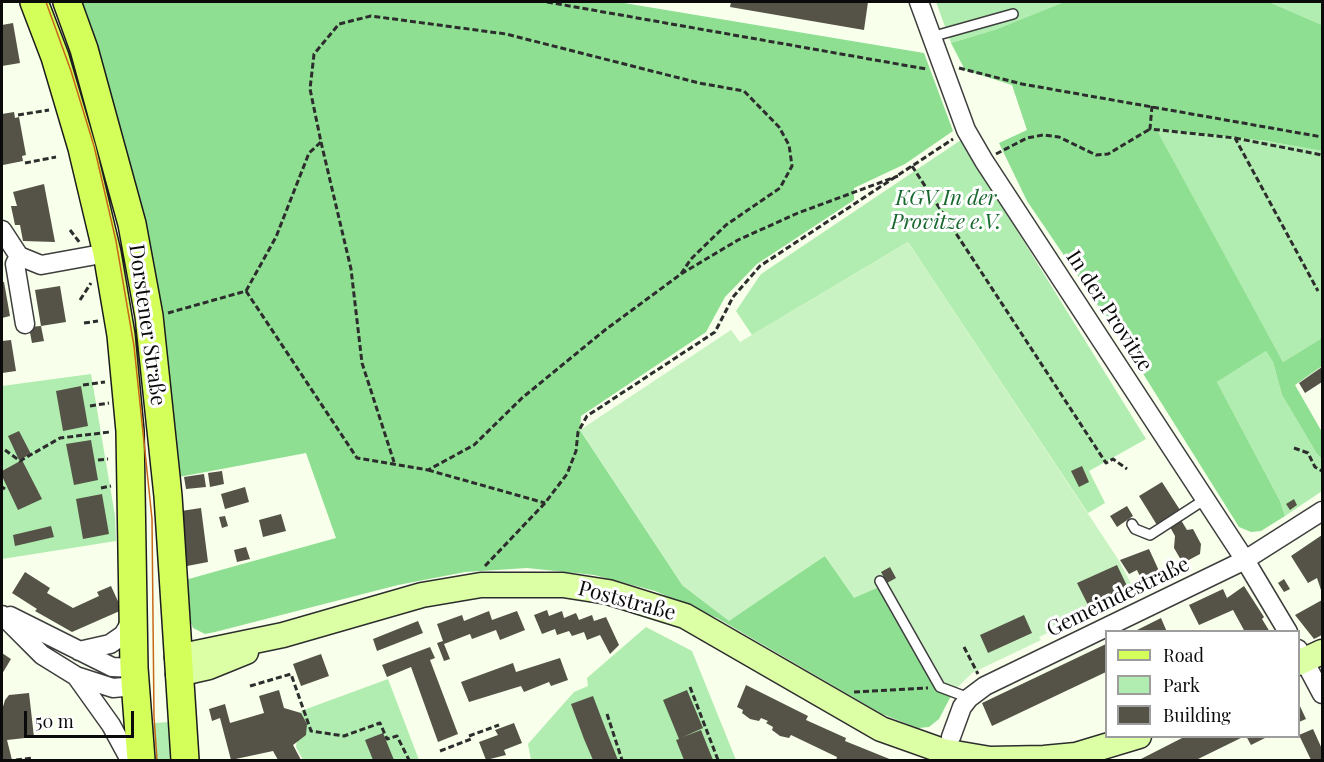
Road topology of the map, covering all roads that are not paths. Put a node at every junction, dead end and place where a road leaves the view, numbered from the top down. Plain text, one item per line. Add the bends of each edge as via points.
1 (34, 2) edge
2 (67, 2) edge
3 (919, 2) edge
4 (1013, 14) dead end
5 (931, 36) junction
6 (2, 230) edge
7 (107, 253) junction
8 (19, 256) junction
9 (25, 324) dead end
10 (1204, 500) junction
11 (1323, 511) edge
12 (1132, 524) dead end
13 (1245, 560) junction
14 (880, 581) dead end
15 (2, 613) edge
16 (133, 618) junction
17 (1287, 630) edge
18 (77, 651) junction
19 (1306, 656) edge
20 (177, 665) junction
21 (76, 676) junction
22 (135, 677) junction
23 (1323, 694) edge
24 (969, 698) junction
25 (1132, 738) edge
26 (944, 750) edge
27 (130, 760) edge
28 (141, 760) edge
29 (185, 760) edge

1 - 7 main road, Dorstener Straße via 70,106
2 - 20 main road, Dorstener Straße via 84,49 129,213 149,316 168,496
3 - 5 street, In der Provitze
4 - 5 lane
5 - 10 street, In der Provitze via 966,130 984,161
6 - 8 street
7 - 8 street, Dorstener Straße via 41,265
7 - 16 main road, Dorstener Straße via 121,335 130,431
8 - 9 street via 15,264
10 - 12 lane via 1150,535
10 - 13 street, In der Provitze
11 - 13 street, Gemeindestraße
13 - 17 street, In der Provitze
13 - 24 street, Gemeindestraße via 985,686
14 - 24 lane via 940,687
15 - 18 street
15 - 21 street via 42,655
16 - 18 street via 123,635 110,644
16 - 22 main road, Dorstener Straße
18 - 22 street
19 - 23 street
20 - 22 main road
20 - 26 street, Poststraße via 226,661 283,635 391,602 481,585 563,585 685,616 881,729
20 - 29 main road, Dorstener Straße
21 - 22 street via 113,688
21 - 27 street
22 - 28 main road, Dorstener Straße
24 - 26 street, Gemeindestraße
25 - 26 street, Poststraße via 1076,755 1044,758 990,759

